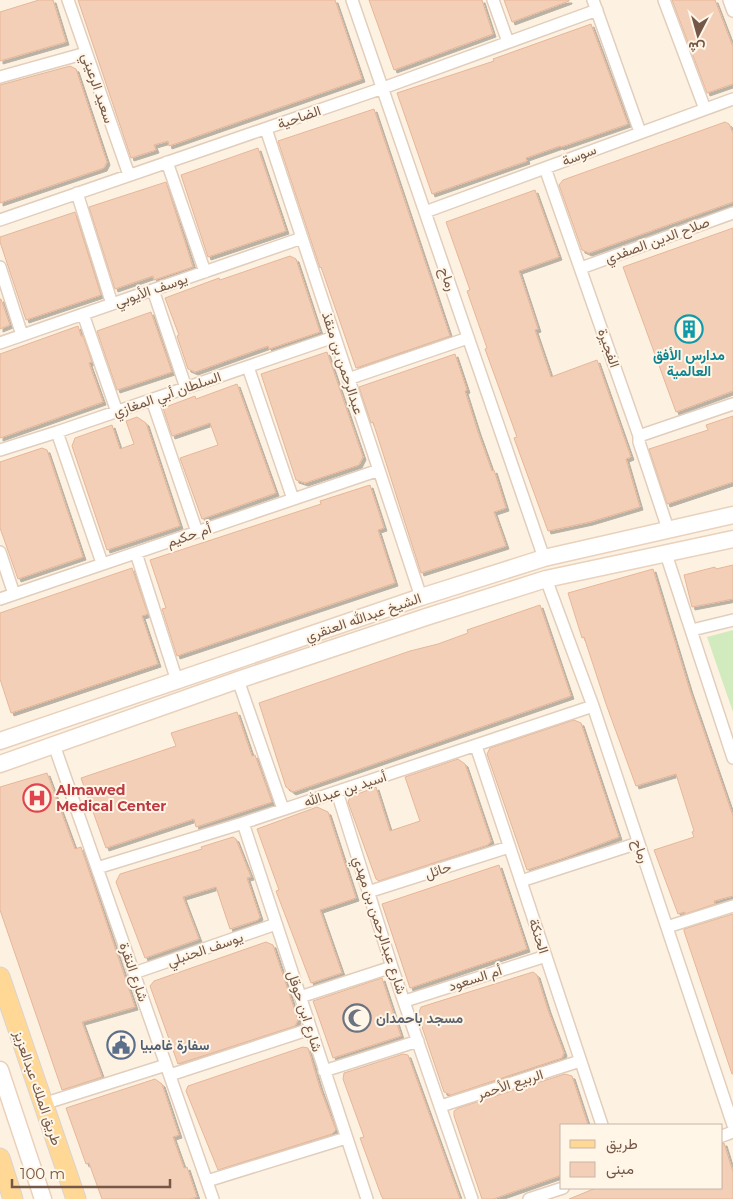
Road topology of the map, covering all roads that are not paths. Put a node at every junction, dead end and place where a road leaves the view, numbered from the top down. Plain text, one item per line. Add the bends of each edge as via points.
1 (68, 0) edge
2 (352, 0) edge
3 (493, 0) edge
4 (664, 0) edge
5 (729, 0) edge
6 (595, 5) edge
7 (733, 11) edge
8 (508, 42) junction
9 (86, 53) junction
10 (0, 77) edge
11 (383, 88) junction
12 (733, 99) edge
13 (705, 109) junction
14 (266, 129) junction
15 (640, 132) junction
16 (167, 162) junction
17 (545, 168) junction
18 (129, 175) junction
19 (77, 193) junction
20 (425, 212) junction
21 (733, 213) edge
22 (0, 220) edge
23 (302, 238) junction
24 (0, 267) edge
25 (581, 268) junction
26 (205, 272) junction
27 (153, 290) junction
28 (112, 304) junction
29 (83, 314) junction
30 (22, 335) junction
31 (334, 337) junction
32 (468, 338) junction
33 (0, 342) edge
34 (248, 367) junction
35 (348, 379) junction
36 (186, 388) junction
37 (152, 400) junction
38 (733, 404) edge
39 (116, 412) junction
40 (57, 432) junction
41 (639, 436) junction
42 (0, 450) edge
43 (379, 470) junction
44 (293, 499) junction
45 (733, 515) edge
46 (668, 529) junction
47 (197, 532) junction
48 (733, 539) edge
49 (0, 552) edge
50 (136, 553) junction
51 (666, 554) junction
52 (544, 558) junction
53 (102, 563) junction
54 (546, 579) junction
55 (14, 594) junction
56 (421, 597) junction
57 (0, 599) edge
58 (733, 620) edge
59 (692, 630) junction
60 (238, 680) junction
61 (177, 681) junction
62 (593, 706) junction
63 (0, 741) edge
64 (54, 745) junction
65 (476, 746) junction
66 (733, 758) edge
67 (0, 764) edge
68 (337, 792) junction
69 (282, 808) junction
70 (243, 822) junction
71 (638, 843) junction
72 (509, 847) junction
73 (97, 868) junction
74 (521, 881) junction
75 (368, 892) junction
76 (733, 906) edge
77 (276, 924) junction
78 (667, 927) junction
79 (546, 956) junction
80 (392, 967) junction
81 (134, 973) junction
82 (0, 977) edge
83 (300, 997) junction
84 (405, 1001) junction
85 (310, 1028) junction
86 (418, 1041) junction
87 (580, 1061) junction
88 (0, 1070) edge
89 (168, 1070) junction
90 (324, 1071) junction
91 (43, 1104) junction
92 (440, 1106) junction
93 (602, 1124) edge
94 (733, 1124) edge
95 (346, 1138) junction
96 (0, 1158) edge
97 (207, 1181) junction
98 (560, 1189) edge
99 (10, 1198) edge
100 (43, 1199) edge
101 (76, 1199) edge
102 (213, 1199) edge
103 (367, 1199) edge
104 (472, 1199) edge
105 (529, 1199) edge

1 - 9 street, سعيد الرعيني
2 - 11 street, رماح
3 - 8 street
4 - 13 street
5 - 7 street
6 - 8 street, الضاحية
6 - 15 street
8 - 11 street, الضاحية
9 - 10 street
9 - 18 street, سعيد الرعيني
11 - 14 street, الضاحية
11 - 20 street, رماح
12 - 13 street, سوسة
13 - 15 street, سوسة
14 - 16 street, الضاحية
14 - 23 street, عبدالرحمن بن منقذ
15 - 17 street, سوسة
16 - 18 street, الضاحية
16 - 26 street
17 - 20 street, سوسة
17 - 25 street, الفجيرة
18 - 19 street, الضاحية
19 - 22 street, الضاحية
19 - 28 street
20 - 32 street, رماح
21 - 25 street, صلاح الدين الصفدي
23 - 26 street, يوسف الأيوبي
23 - 31 street, عبدالرحمن بن منقذ
24 - 30 street
25 - 41 street, الفجيرة
26 - 27 street, يوسف الأيوبي
27 - 28 street, يوسف الأيوبي
27 - 36 street
28 - 29 street, يوسف الأيوبي
29 - 30 street, يوسف الأيوبي
29 - 39 street
30 - 33 street, يوسف الأيوبي
31 - 34 street, السلطان أبي المغازي
31 - 35 street, عبدالرحمن بن منقذ
32 - 35 street
32 - 52 street, رماح
34 - 36 street, السلطان أبي المغازي
34 - 44 street
35 - 43 street, عبدالرحمن بن منقذ
36 - 37 street, السلطان أبي المغازي
37 - 39 street, السلطان أبي المغازي
37 - 47 street
38 - 41 street
39 - 40 street, السلطان أبي المغازي
40 - 42 street, السلطان أبي المغازي
40 - 53 street
41 - 46 street, الفجيرة
43 - 44 street, أم حكيم
43 - 56 street, عبدالرحمن بن منقذ
44 - 47 street, أم حكيم
45 - 46 street, الشيخ عبدالله العنقري
46 - 52 street, الشيخ عبدالله العنقري
47 - 50 street, أم حكيم
48 - 51 street, الشيخ عبدالله العنقري
49 - 55 street
50 - 53 street, أم حكيم
50 - 61 street
51 - 54 street, الشيخ عبدالله العنقري
51 - 59 street
52 - 56 street, الشيخ عبدالله العنقري
53 - 55 street, أم حكيم
54 - 60 street, الشيخ عبدالله العنقري
54 - 62 street, رماح
55 - 57 street, أم حكيم
56 - 61 street, الشيخ عبدالله العنقري
58 - 59 street
59 - 66 street
60 - 64 street, الشيخ عبدالله العنقري
60 - 69 street
61 - 63 street, الشيخ عبدالله العنقري
62 - 65 street, أسيد بن عبدالله
62 - 71 street, رماح
64 - 67 street, الشيخ عبدالله العنقري
64 - 73 street, شارع النقرة
65 - 68 street, أسيد بن عبدالله
65 - 72 street, الحنكة
68 - 69 street, أسيد بن عبدالله
68 - 75 street, شارع عبدالرحمن بن مهدي
69 - 70 street, أسيد بن عبدالله
70 - 73 street, أسيد بن عبدالله
70 - 77 street, شارع ابن حوقل
71 - 74 street
71 - 78 street, رماح
72 - 74 street, الحنكة
72 - 75 street, حائل
73 - 81 street, شارع النقرة
74 - 79 street, الحنكة
75 - 80 street, شارع عبدالرحمن بن مهدي
76 - 78 street
77 - 81 street, يوسف الحنبلي
77 - 83 street, شارع ابن حوقل
78 - 94 street, رماح
79 - 84 street, أم السعود
79 - 87 street, الحنكة
80 - 83 street
80 - 84 street, شارع عبدالرحمن بن مهدي
81 - 89 street, شارع النقرة
82 - 91 main road, طريق الملك عبدالعزيز
83 - 85 street, شارع ابن حوقل
84 - 86 street, شارع عبدالرحمن بن مهدي
85 - 89 street
85 - 90 street, شارع ابن حوقل
86 - 90 street
86 - 92 street, شارع عبدالرحمن بن مهدي
87 - 92 street, الربيع الأحمر
87 - 93 street, الحنكة
88 - 100 street
89 - 91 street
89 - 97 street, شارع النقرة
90 - 95 street, شارع ابن حوقل
91 - 101 main road, طريق الملك عبدالعزيز
92 - 104 street, شارع عبدالرحمن بن مهدي
95 - 97 street
95 - 103 street, شارع ابن حوقل
96 - 99 main road
97 - 102 street, شارع النقرة
98 - 105 street

